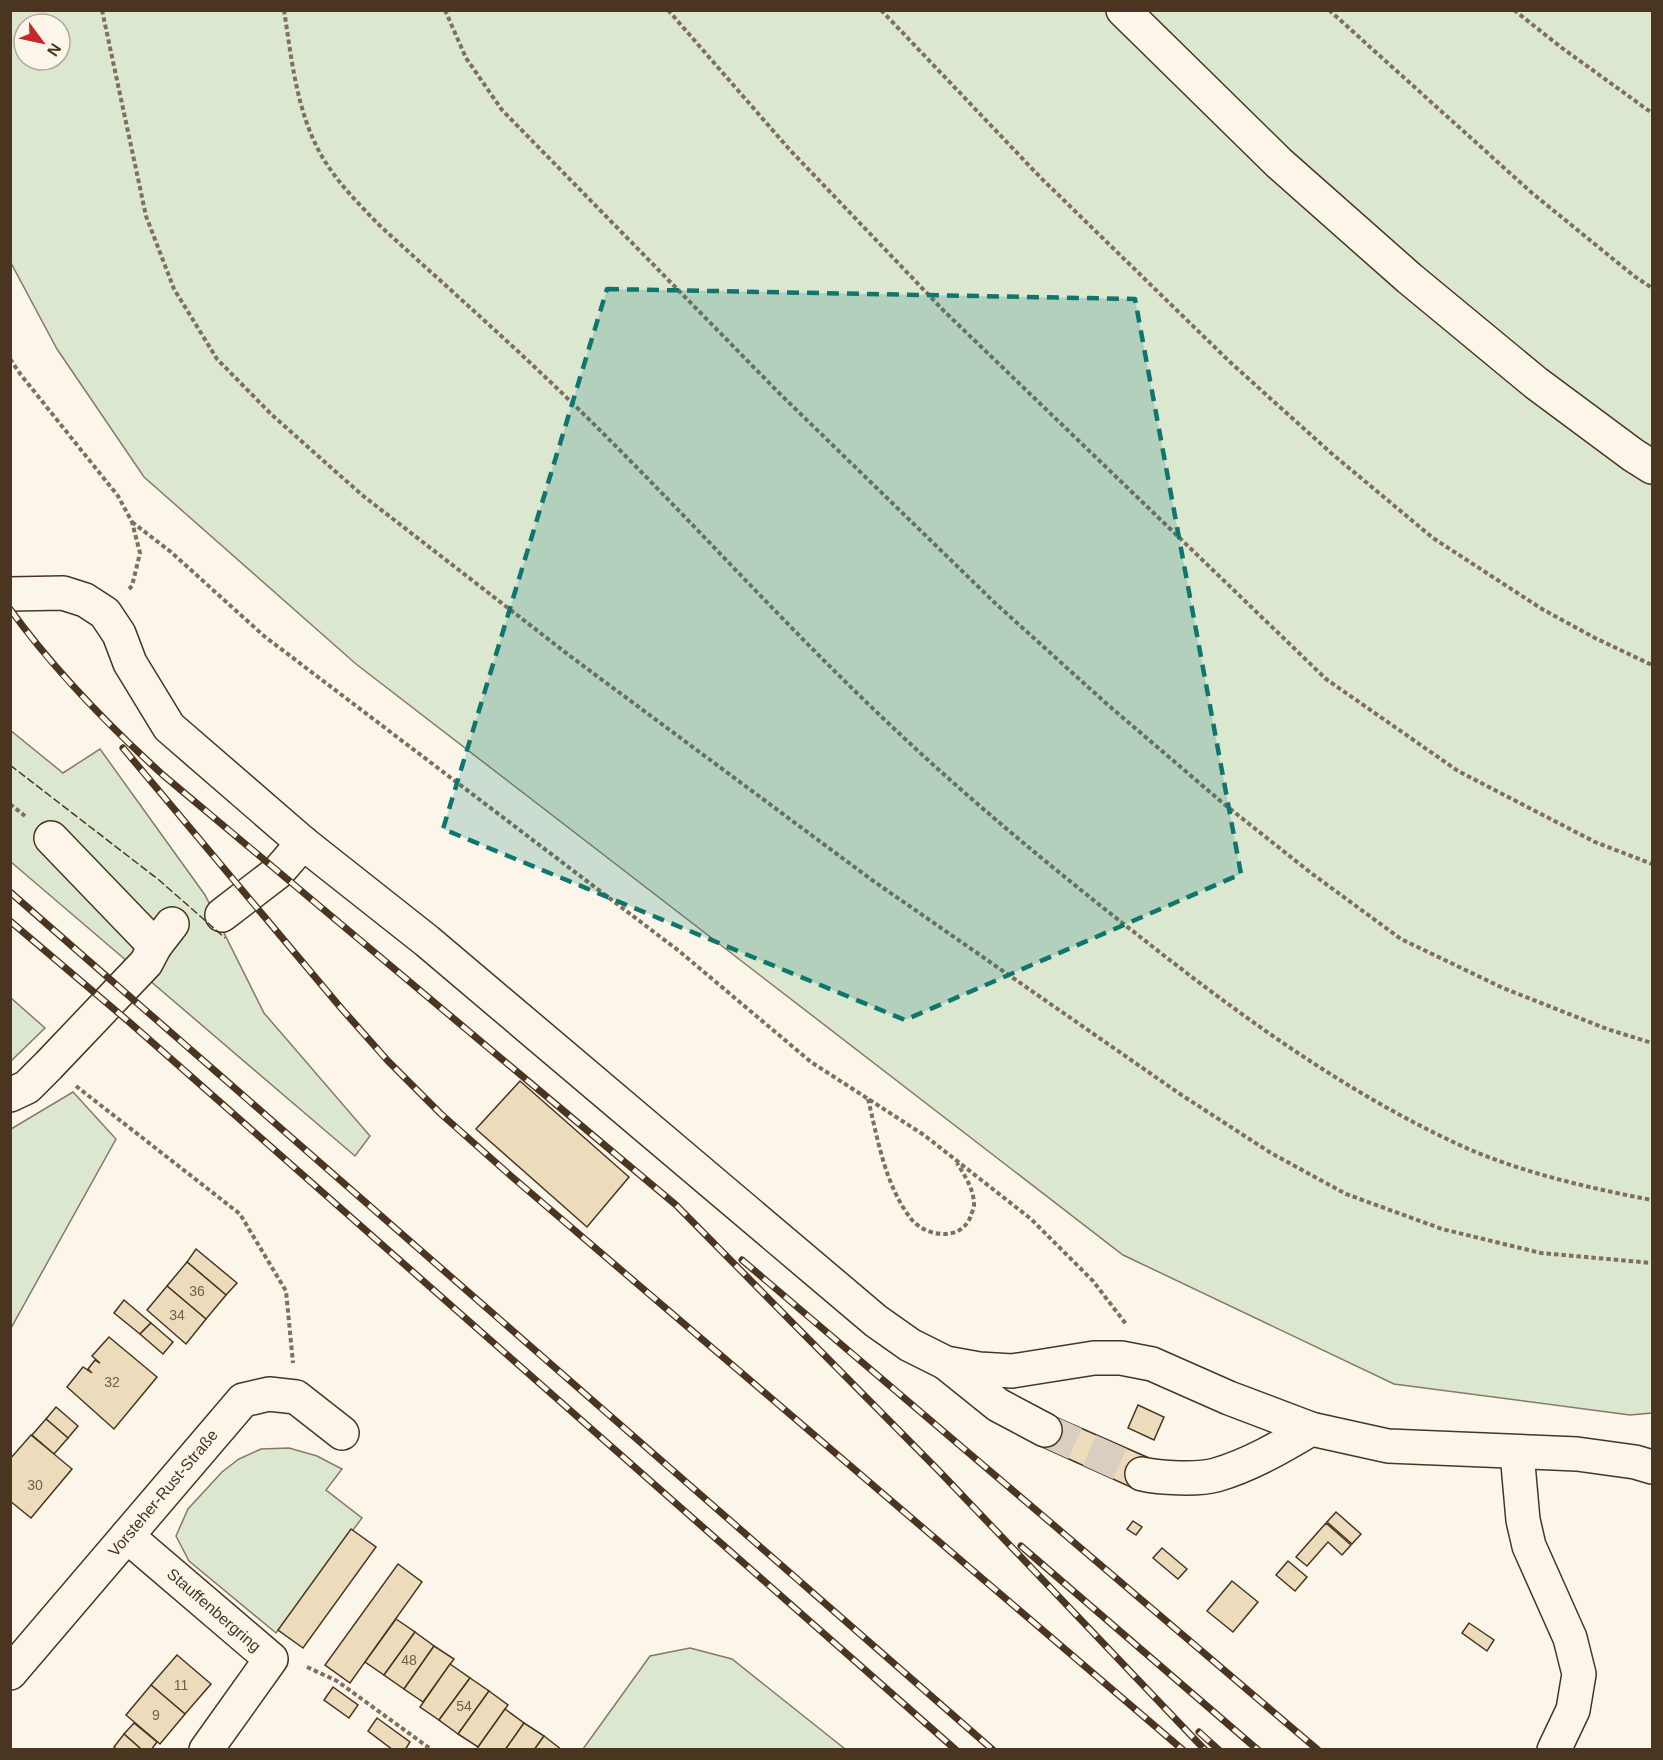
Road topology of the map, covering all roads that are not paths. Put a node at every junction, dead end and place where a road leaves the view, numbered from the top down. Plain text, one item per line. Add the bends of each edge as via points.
1 (1123, 10) edge
2 (1653, 467) edge
3 (10, 594) edge
4 (51, 837) dead end
5 (303, 843) junction
6 (222, 915) dead end
7 (10, 1095) edge
8 (946, 1363) junction
9 (1311, 1429) junction
10 (1045, 1430) tunnel mouth
11 (342, 1434) dead end
12 (1517, 1453) junction
13 (1653, 1467) edge
14 (1142, 1474) tunnel mouth
15 (127, 1536) junction
16 (10, 1673) edge
17 (206, 1749) edge
18 (1554, 1749) edge

1 - 2 street via 1279,163 1409,278 1536,383
3 - 5 street via 63,593 105,612 169,727
4 - 7 street via 164,935 146,963 49,1065 27,1087
5 - 6 street via 278,872
5 - 8 street via 427,941 876,1321 910,1345
8 - 9 street via 1012,1371 1094,1358 1121,1358 1152,1364
8 - 10 street via 998,1405
9 - 12 street via 1388,1446
9 - 14 street via 1271,1453 1214,1476 1159,1478
11 - 15 street, Vorsteher-Rust-Straße via 296,1397 270,1394 243,1400
12 - 13 street via 1577,1454
12 - 18 street via 1529,1546 1570,1638 1579,1674 1573,1710
15 - 16 street, Vorsteher-Rust-Straße
15 - 17 street, Stauffenbergring via 271,1659

